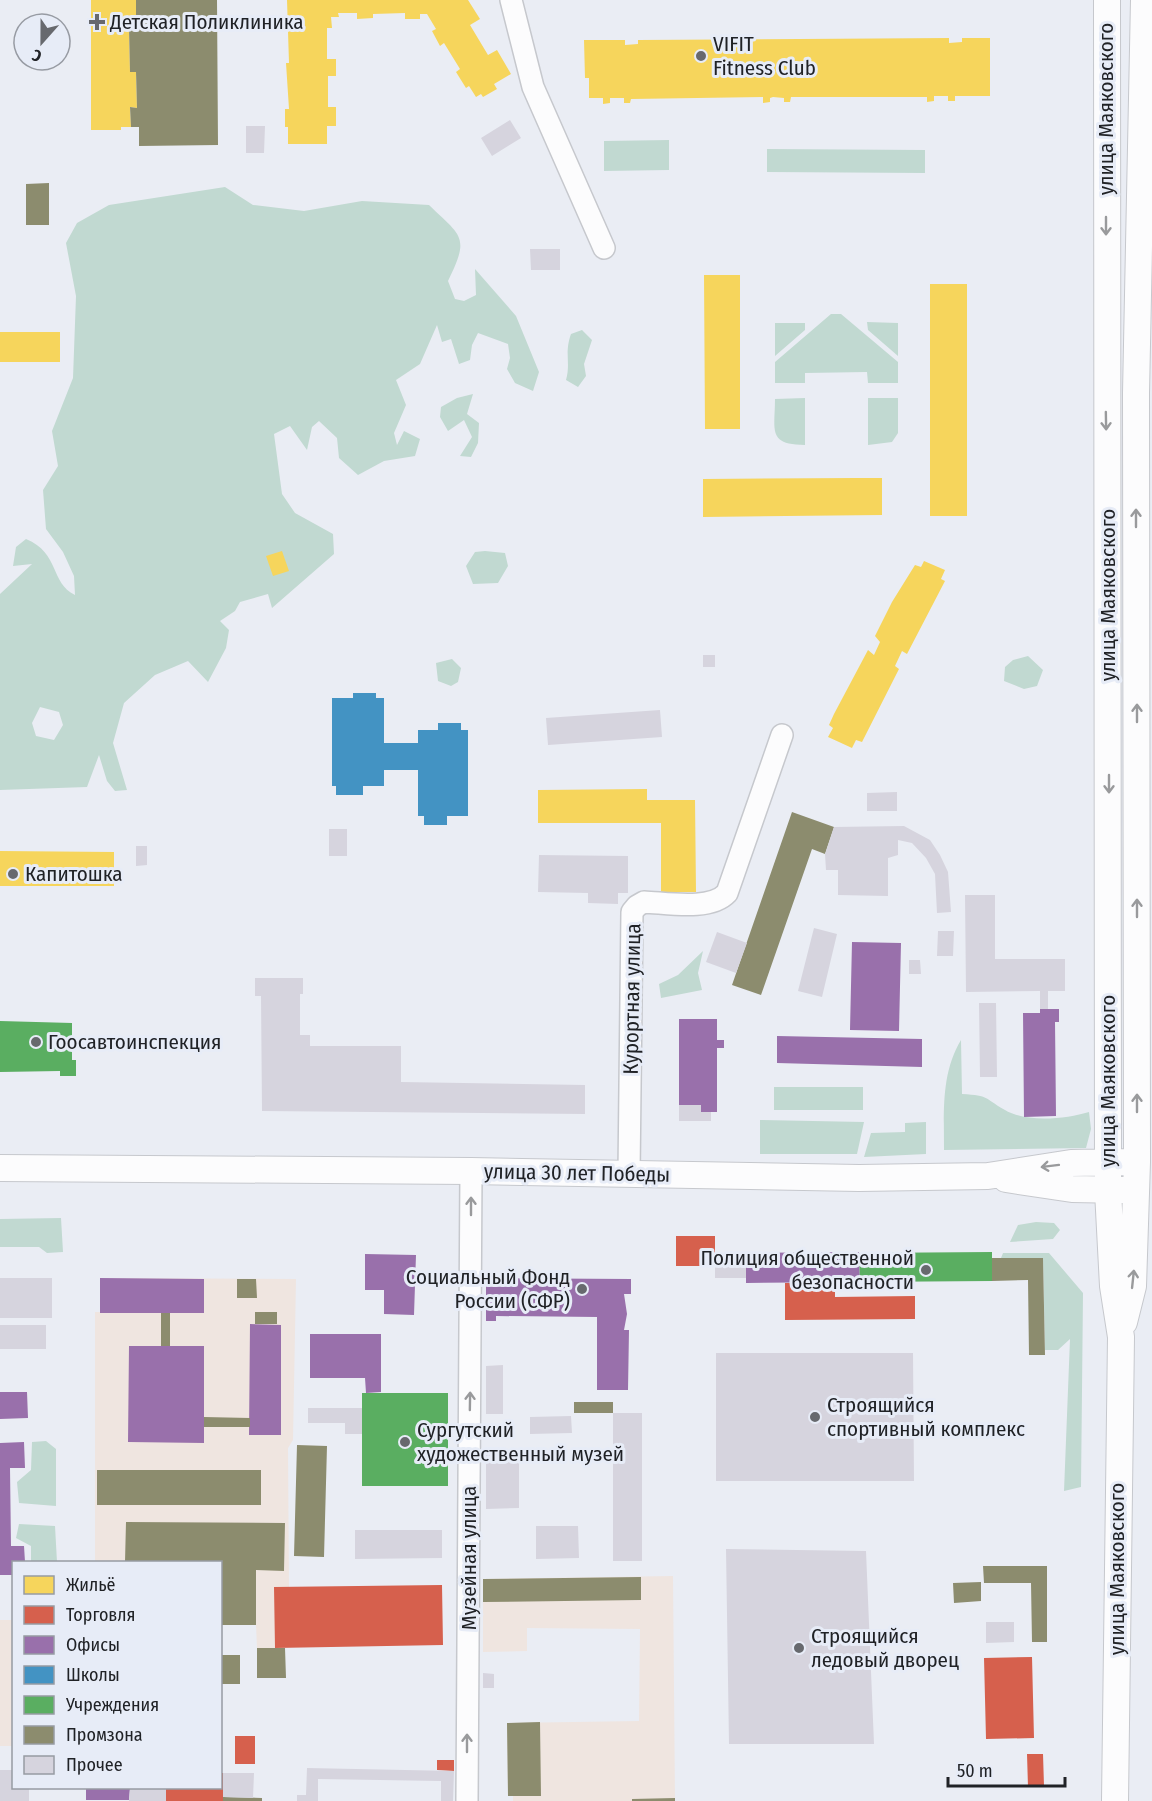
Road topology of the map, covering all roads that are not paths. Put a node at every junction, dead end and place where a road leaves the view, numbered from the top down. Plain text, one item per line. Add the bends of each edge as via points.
1 (511, 0) edge
2 (1107, 0) edge
3 (1144, 0) edge
4 (604, 248) dead end
5 (782, 735) dead end
6 (1108, 1162) junction
7 (1145, 1162) edge
8 (0, 1168) edge
9 (471, 1170) junction
10 (629, 1174) junction
11 (988, 1176) junction
12 (1144, 1189) edge
13 (1108, 1191) junction
14 (1121, 1336) junction
15 (467, 1801) edge
16 (1115, 1801) edge

1 - 4 street via 533,87
2 -> 6 main road, улица Маяковского
7 -> 3 main road, улица Маяковского via 1136,393
5 - 10 street, Курортная улица via 727,893 709,903 644,902 633,912
6 - 7 main road, улица 30 лет Победы
6 -> 11 main road, улица 30 лет Победы via 1071,1163
6 - 13 main road, улица Маяковского
7 - 12 main road, улица Маяковского
8 - 9 main road, улица 30 лет Победы
9 - 10 main road, улица 30 лет Победы
15 -> 9 street, Музейная улица
10 - 11 main road, улица 30 лет Победы
11 - 13 main road, улица Маяковского via 1072,1190
12 - 13 main road, улица Маяковского
14 -> 12 main road, улица Маяковского via 1132,1286
13 - 14 main road, улица Маяковского via 1113,1286
14 - 16 main road, улица Маяковского

